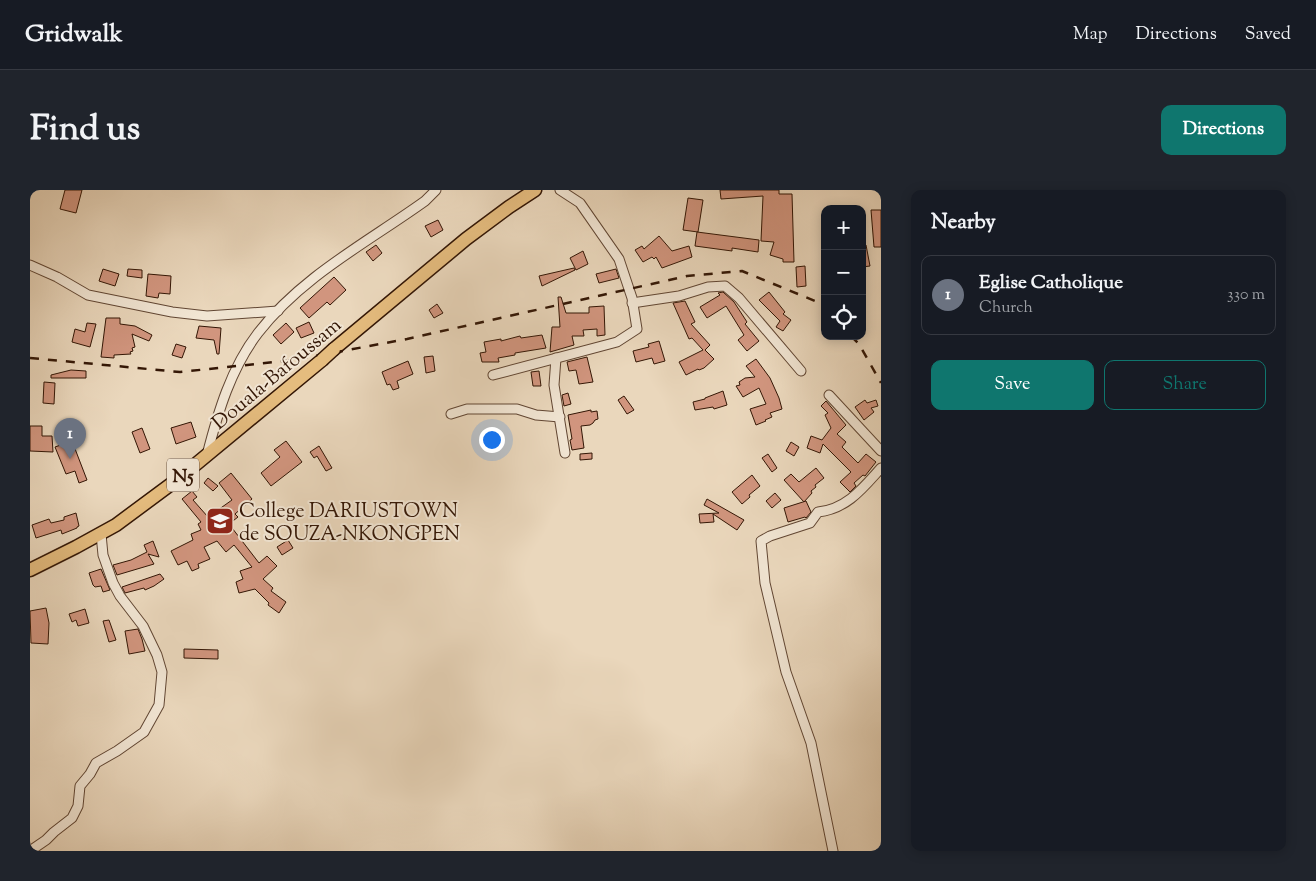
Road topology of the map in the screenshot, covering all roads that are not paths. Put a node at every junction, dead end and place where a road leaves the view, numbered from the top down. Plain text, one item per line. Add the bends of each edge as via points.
1 (436, 190) edge
2 (535, 190) edge
3 (560, 190) edge
4 (30, 265) edge
5 (632, 303) junction
6 (278, 311) junction
7 (556, 358) junction
8 (801, 371) dead end
9 (493, 375) dead end
10 (829, 395) dead end
11 (450, 414) dead end
12 (560, 417) junction
13 (881, 451) edge
14 (565, 453) dead end
15 (207, 455) junction
16 (881, 468) edge
17 (102, 534) junction
18 (30, 570) edge
19 (30, 851) edge
20 (833, 851) edge

1 - 6 street via 300,289
2 - 15 highway, Douala-Bafoussam / N5, bridge via 466,239
3 - 5 street via 580,203 619,259
4 - 6 street via 94,296 172,312 207,316
5 - 7 street via 636,329 618,342
5 - 8 street via 725,286
6 - 15 street via 258,333 225,393
7 - 9 street
7 - 12 street via 554,384
10 - 13 street
11 - 12 street via 467,410 517,409
12 - 14 street
15 - 17 highway, Douala-Bafoussam / N5
16 - 20 street via 844,504 818,512 810,523 761,541 765,583 786,672 811,742
17 - 18 highway, Douala-Bafoussam / N5
17 - 19 street via 103,555 113,584 143,626 157,655 162,672 158,705 144,732 96,763 80,786 78,806 72,818

